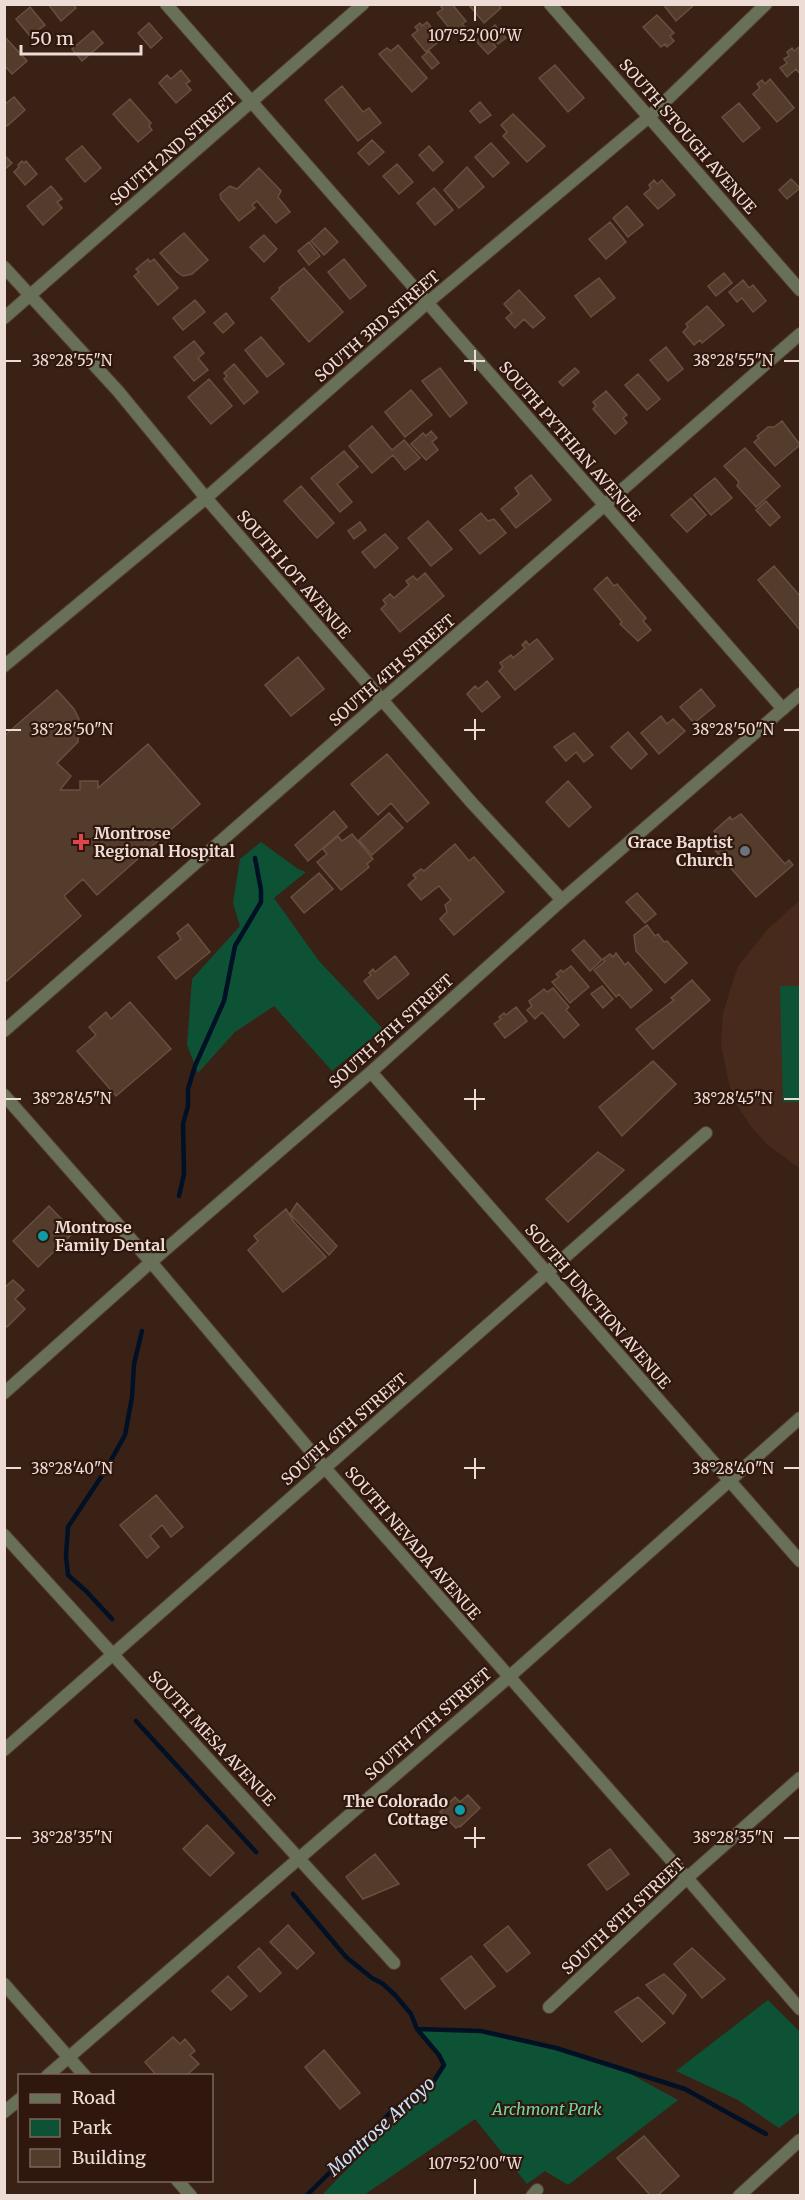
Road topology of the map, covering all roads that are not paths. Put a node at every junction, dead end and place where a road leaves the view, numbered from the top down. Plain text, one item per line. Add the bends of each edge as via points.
1 (166, 4) edge
2 (363, 4) edge
3 (550, 4) edge
4 (766, 4) edge
5 (252, 102) junction
6 (649, 117) junction
7 (4, 267) edge
8 (801, 290) edge
9 (30, 296) junction
10 (427, 303) junction
11 (4, 318) edge
12 (801, 334) edge
13 (206, 498) junction
14 (604, 506) junction
15 (4, 666) edge
16 (801, 694) edge
17 (382, 700) junction
18 (783, 709) junction
19 (562, 900) junction
20 (4, 1031) edge
21 (371, 1072) junction
22 (4, 1095) edge
23 (705, 1133) dead end
24 (151, 1262) junction
25 (546, 1273) junction
26 (4, 1393) edge
27 (801, 1418) edge
28 (325, 1468) junction
29 (730, 1480) junction
30 (4, 1535) edge
31 (801, 1561) edge
32 (113, 1656) junction
33 (509, 1677) junction
34 (4, 1750) edge
35 (801, 1778) edge
36 (299, 1857) junction
37 (687, 1878) junction
38 (394, 1963) dead end
39 (4, 1984) edge
40 (549, 2007) dead end
41 (801, 2009) edge
42 (68, 2057) junction
43 (48, 2074) edge
44 (83, 2074) edge
45 (18, 2101) edge
46 (4, 2112) edge
47 (801, 2140) edge
48 (178, 2182) edge
49 (191, 2196) edge
50 (739, 2196) edge

1 - 5 street, SOUTH PYTHIAN AVENUE
2 - 5 street, SOUTH 2ND STREET
3 - 6 street, SOUTH STOUGH AVENUE
4 - 6 street, SOUTH 3RD STREET
5 - 9 street, SOUTH 2ND STREET
5 - 10 street, SOUTH PYTHIAN AVENUE
6 - 8 street, SOUTH STOUGH AVENUE
6 - 10 street, SOUTH 3RD STREET
7 - 9 street, SOUTH LOT AVENUE
9 - 11 street, SOUTH 2ND STREET
9 - 13 street, SOUTH LOT AVENUE via 118,391
10 - 13 street, SOUTH 3RD STREET
10 - 14 street, SOUTH PYTHIAN AVENUE
12 - 14 street, SOUTH 4TH STREET
13 - 15 street, SOUTH 3RD STREET
13 - 17 street, SOUTH LOT AVENUE
14 - 17 street, SOUTH 4TH STREET
14 - 18 street, SOUTH PYTHIAN AVENUE
16 - 18 street, SOUTH 5TH STREET
17 - 19 street, SOUTH LOT AVENUE
17 - 20 street, SOUTH 4TH STREET
18 - 19 street, SOUTH 5TH STREET
19 - 21 street, SOUTH 5TH STREET
21 - 24 street, SOUTH 5TH STREET
21 - 25 street, SOUTH JUNCTION AVENUE
22 - 24 street, SOUTH NEVADA AVENUE
23 - 25 street, SOUTH 6TH STREET
24 - 26 street, SOUTH 5TH STREET
24 - 28 street, SOUTH NEVADA AVENUE
25 - 28 street, SOUTH 6TH STREET
25 - 29 street, SOUTH JUNCTION AVENUE
27 - 29 street, SOUTH 7TH STREET
28 - 32 street, SOUTH 6TH STREET
28 - 33 street, SOUTH NEVADA AVENUE
29 - 31 street, SOUTH JUNCTION AVENUE
29 - 33 street, SOUTH 7TH STREET
30 - 32 street, SOUTH MESA AVENUE
32 - 34 street, SOUTH 6TH STREET
32 - 36 street, SOUTH MESA AVENUE
33 - 36 street, SOUTH 7TH STREET
33 - 37 street, SOUTH NEVADA AVENUE
35 - 37 street, SOUTH 8TH STREET
36 - 38 street, SOUTH MESA AVENUE
36 - 42 street, SOUTH 7TH STREET
37 - 40 street, SOUTH 8TH STREET
37 - 41 street, SOUTH NEVADA AVENUE
39 - 42 street
42 - 43 street, SOUTH 7TH STREET
42 - 44 street
45 - 46 street
47 - 50 street
48 - 49 street

